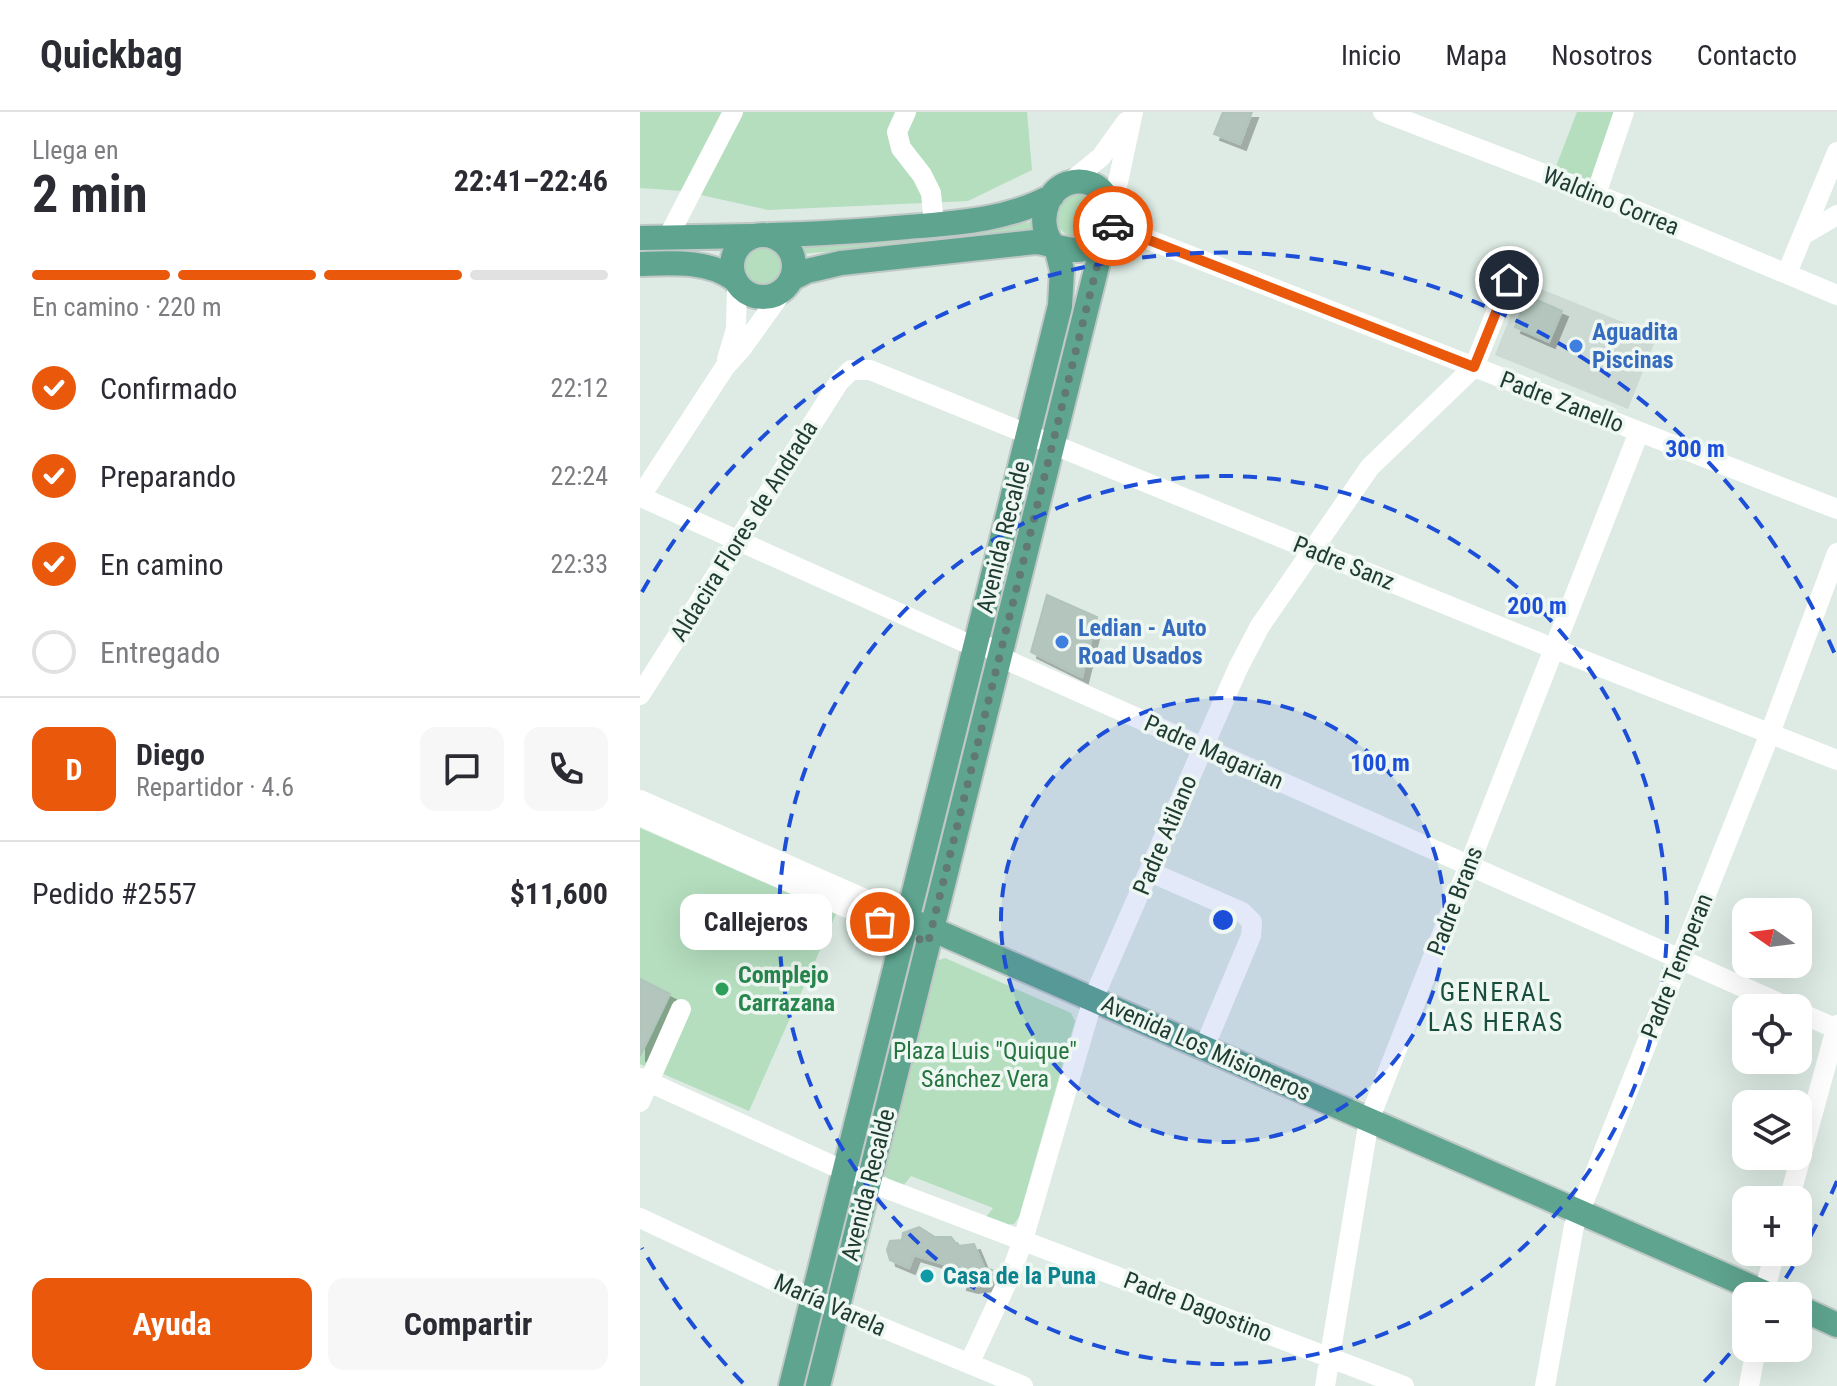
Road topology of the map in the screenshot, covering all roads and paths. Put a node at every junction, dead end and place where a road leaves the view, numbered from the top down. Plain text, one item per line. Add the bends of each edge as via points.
1 (733, 112) edge
2 (906, 112) edge
3 (1133, 112) edge
4 (1383, 112) edge
5 (1624, 112) edge
6 (1407, 116) edge
7 (1837, 152) edge
8 (1060, 190) junction
9 (1596, 194) junction
10 (1837, 215) edge
11 (1108, 224) junction
12 (934, 225) junction
13 (1803, 235) junction
14 (762, 236) junction
15 (668, 237) junction
16 (640, 238) edge
17 (1054, 245) junction
18 (640, 264) edge
19 (1787, 273) junction
20 (1509, 280) dead end
21 (736, 281) junction
22 (788, 283) junction
23 (1837, 295) edge
24 (725, 367) junction
25 (1474, 367) junction
26 (851, 370) joint
27 (1639, 432) junction
28 (1029, 434) junction
29 (1053, 443) junction
30 (640, 497) edge
31 (1837, 509) edge
32 (739, 541) junction
33 (1311, 549) junction
34 (1837, 553) edge
35 (975, 647) junction
36 (1555, 649) junction
37 (1000, 657) junction
38 (640, 695) edge
39 (1769, 736) junction
40 (1203, 746) junction
41 (1837, 760) edge
42 (640, 800) edge
43 (640, 816) edge
44 (1468, 867) junction
45 (1150, 872) junction
46 (906, 926) junction
47 (930, 936) junction
48 (1679, 959) junction
49 (1758, 994) edge
50 (1091, 1006) junction
51 (681, 1009) dead end
52 (1812, 1017) edge
53 (1837, 1027) edge
54 (1204, 1048) junction
55 (644, 1080) edge
56 (640, 1102) edge
57 (1368, 1128) junction
58 (844, 1171) junction
59 (869, 1182) junction
60 (1793, 1186) edge
61 (640, 1218) edge
62 (1577, 1219) junction
63 (1023, 1240) junction
64 (1732, 1284) edge
65 (813, 1299) junction
66 (837, 1309) junction
67 (1812, 1313) edge
68 (1837, 1325) edge
69 (1812, 1330) edge
70 (1837, 1341) edge
71 (1329, 1357) junction
72 (1753, 1362) edge
73 (969, 1364) junction
74 (791, 1386) edge
75 (818, 1386) edge
76 (1023, 1386) edge
77 (1325, 1386) edge
78 (1404, 1386) edge
79 (1545, 1386) edge
80 (1749, 1386) edge

1 - 15 street
2 - 12 street via 897,132 901,148 931,193
3 - 8 street, Avenida Recalde via 1101,157
3 - 11 street, Avenida Recalde
4 - 6 street, Waldino Correa
5 - 9 street
6 - 9 street, Waldino Correa
7 - 13 street
8 - 11 main road via 1081,182 1099,187 1109,199
8 - 12 main road via 1005,215
8 - 17 main road via 1044,219
9 - 19 street, Waldino Correa
10 - 13 street
11 - 17 main road via 1085,249
11 - 25 street, Padre Zanello
11 - 29 main road, Avenida Recalde
12 - 14 main road
13 - 19 street
14 - 15 main road
14 - 21 main road via 735,250
14 - 22 main road via 789,248 794,268
15 - 16 main road
17 - 22 main road via 1035,242 841,263 807,271
17 - 28 main road, Avenida Recalde via 1062,270 1060,306
18 - 21 main road via 701,265
19 - 23 street, Waldino Correa
20 - 25 street, Padre Atilano
21 - 22 main road via 748,293 767,297
21 - 24 street via 736,329
22 - 24 street
24 - 30 street
25 - 27 street, Padre Zanello
25 - 33 street, Padre Atilano via 1370,467
26 - 28 street, Padre Sanz via 870,370
26 - 32 street, Aldacira Flores de Andrada
27 - 31 street, Padre Zanello
27 - 36 street, Padre Brans
28 - 29 street, Padre Sanz
28 - 35 main road, Avenida Recalde
29 - 33 street, Padre Sanz
29 - 37 main road, Avenida Recalde
30 - 32 street, Padre Magarian
32 - 35 street, Padre Magarian
32 - 38 street, Aldacira Flores de Andrada
33 - 36 street, Padre Sanz
33 - 40 street, Padre Atilano via 1260,626
34 - 39 street, Padre Temperan
35 - 37 street, Padre Magarian via 989,647
35 - 46 main road, Avenida Recalde
36 - 39 street, Padre Sanz
36 - 44 street, Padre Brans
37 - 40 street, Padre Magarian
37 - 47 main road, Avenida Recalde
39 - 41 street, Padre Sanz
39 - 48 street, Padre Temperan
40 - 44 street, Padre Magarian
40 - 45 street, Padre Atilano
42 - 46 street, Avenida Los Misioneros
43 - 46 street, Avenida Los Misioneros
44 - 48 street, Padre Magarian
44 - 57 street, Padre Brans
45 - 50 street, Padre Atilano
45 - 54 street via 1242,912 1252,922 1251,936
46 - 47 main road, Avenida Los Misioneros
46 - 58 main road, Avenida Recalde
47 - 50 main road, Avenida Los Misioneros
47 - 59 main road, Avenida Recalde
48 - 49 street, Padre Magarian
48 - 62 street, Padre Temperan
50 - 54 main road, Avenida Los Misioneros
50 - 57 main road, Avenida Los Misioneros
50 - 63 street, Padre Atilano
51 - 55 street
52 - 53 street
53 - 60 street
54 - 57 main road, Avenida Los Misioneros
55 - 56 street
55 - 58 street, Padre Dagostino
57 - 62 main road, Avenida Los Misioneros
57 - 71 street, Padre Brans
58 - 59 street, Padre Dagostino
58 - 65 main road, Avenida Recalde
59 - 63 street, Padre Dagostino
59 - 66 main road, Avenida Recalde
61 - 65 street, María Varela
62 - 64 main road, Avenida Los Misioneros
62 - 79 street, Padre Temperan
63 - 71 street, Padre Dagostino
63 - 73 street, Padre Atilano
65 - 66 street, María Varela
65 - 74 main road, Avenida Recalde
66 - 73 street, María Varela
66 - 75 main road, Avenida Recalde
67 - 68 main road
69 - 70 main road
71 - 77 street, Padre Brans
71 - 78 street, Padre Dagostino
72 - 80 street
73 - 76 street, María Varela

